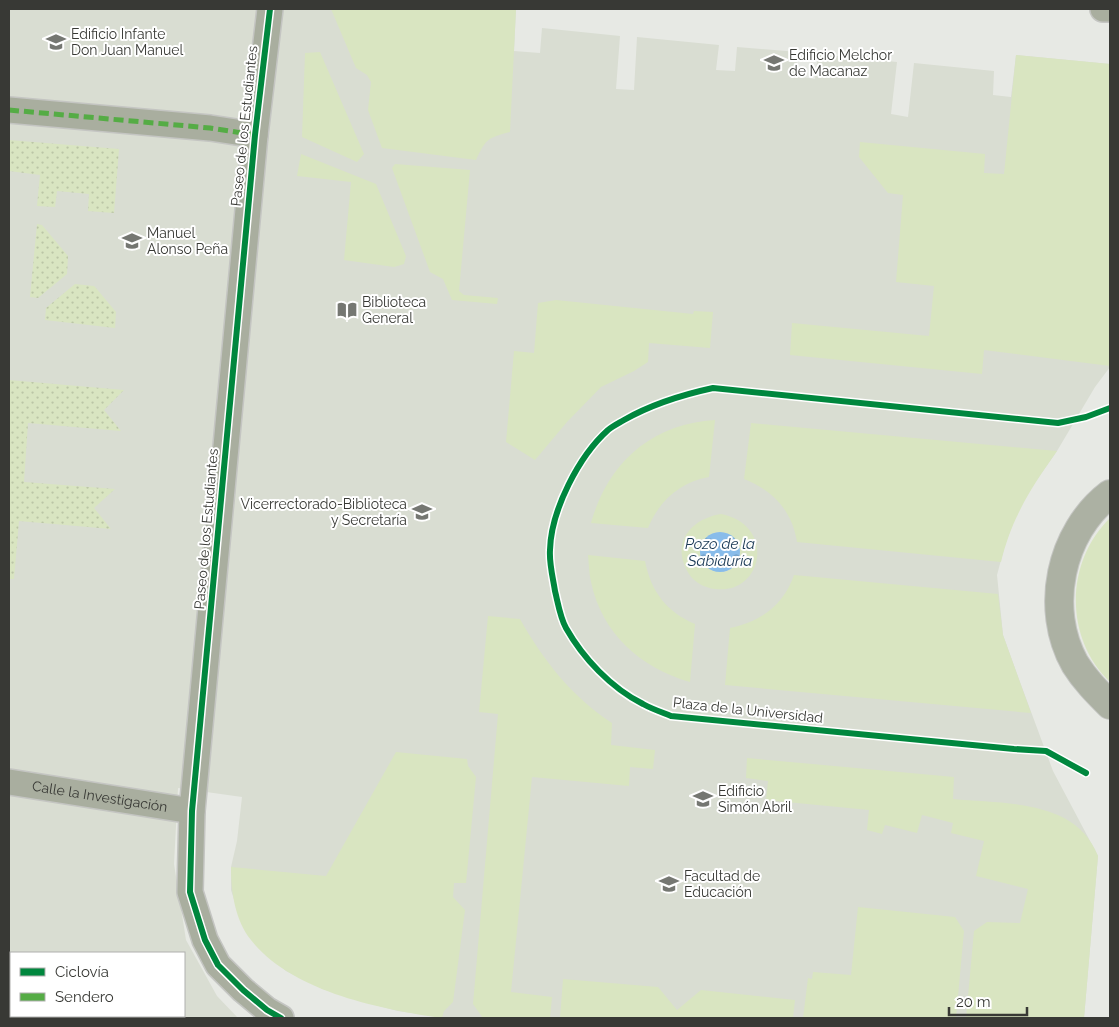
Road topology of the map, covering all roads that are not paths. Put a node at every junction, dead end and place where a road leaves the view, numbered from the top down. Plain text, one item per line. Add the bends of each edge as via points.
1 (270, 9) edge
2 (1103, 9) edge
3 (1110, 9) edge
4 (9, 110) edge
5 (255, 134) junction
6 (1110, 494) edge
7 (1110, 705) edge
8 (9, 782) edge
9 (192, 811) junction
10 (281, 1018) edge

1 - 5 street, Paseo de los Estudiantes
2 - 3 street
4 - 5 street
5 - 9 street, Paseo de los Estudiantes
6 - 7 main road via 1082,524 1068,549 1059,607 1064,636 1075,663 1092,688
8 - 9 street, Calle la Investigación
9 - 10 street, Paseo de los Estudiantes via 190,892 205,940 218,965 249,995

